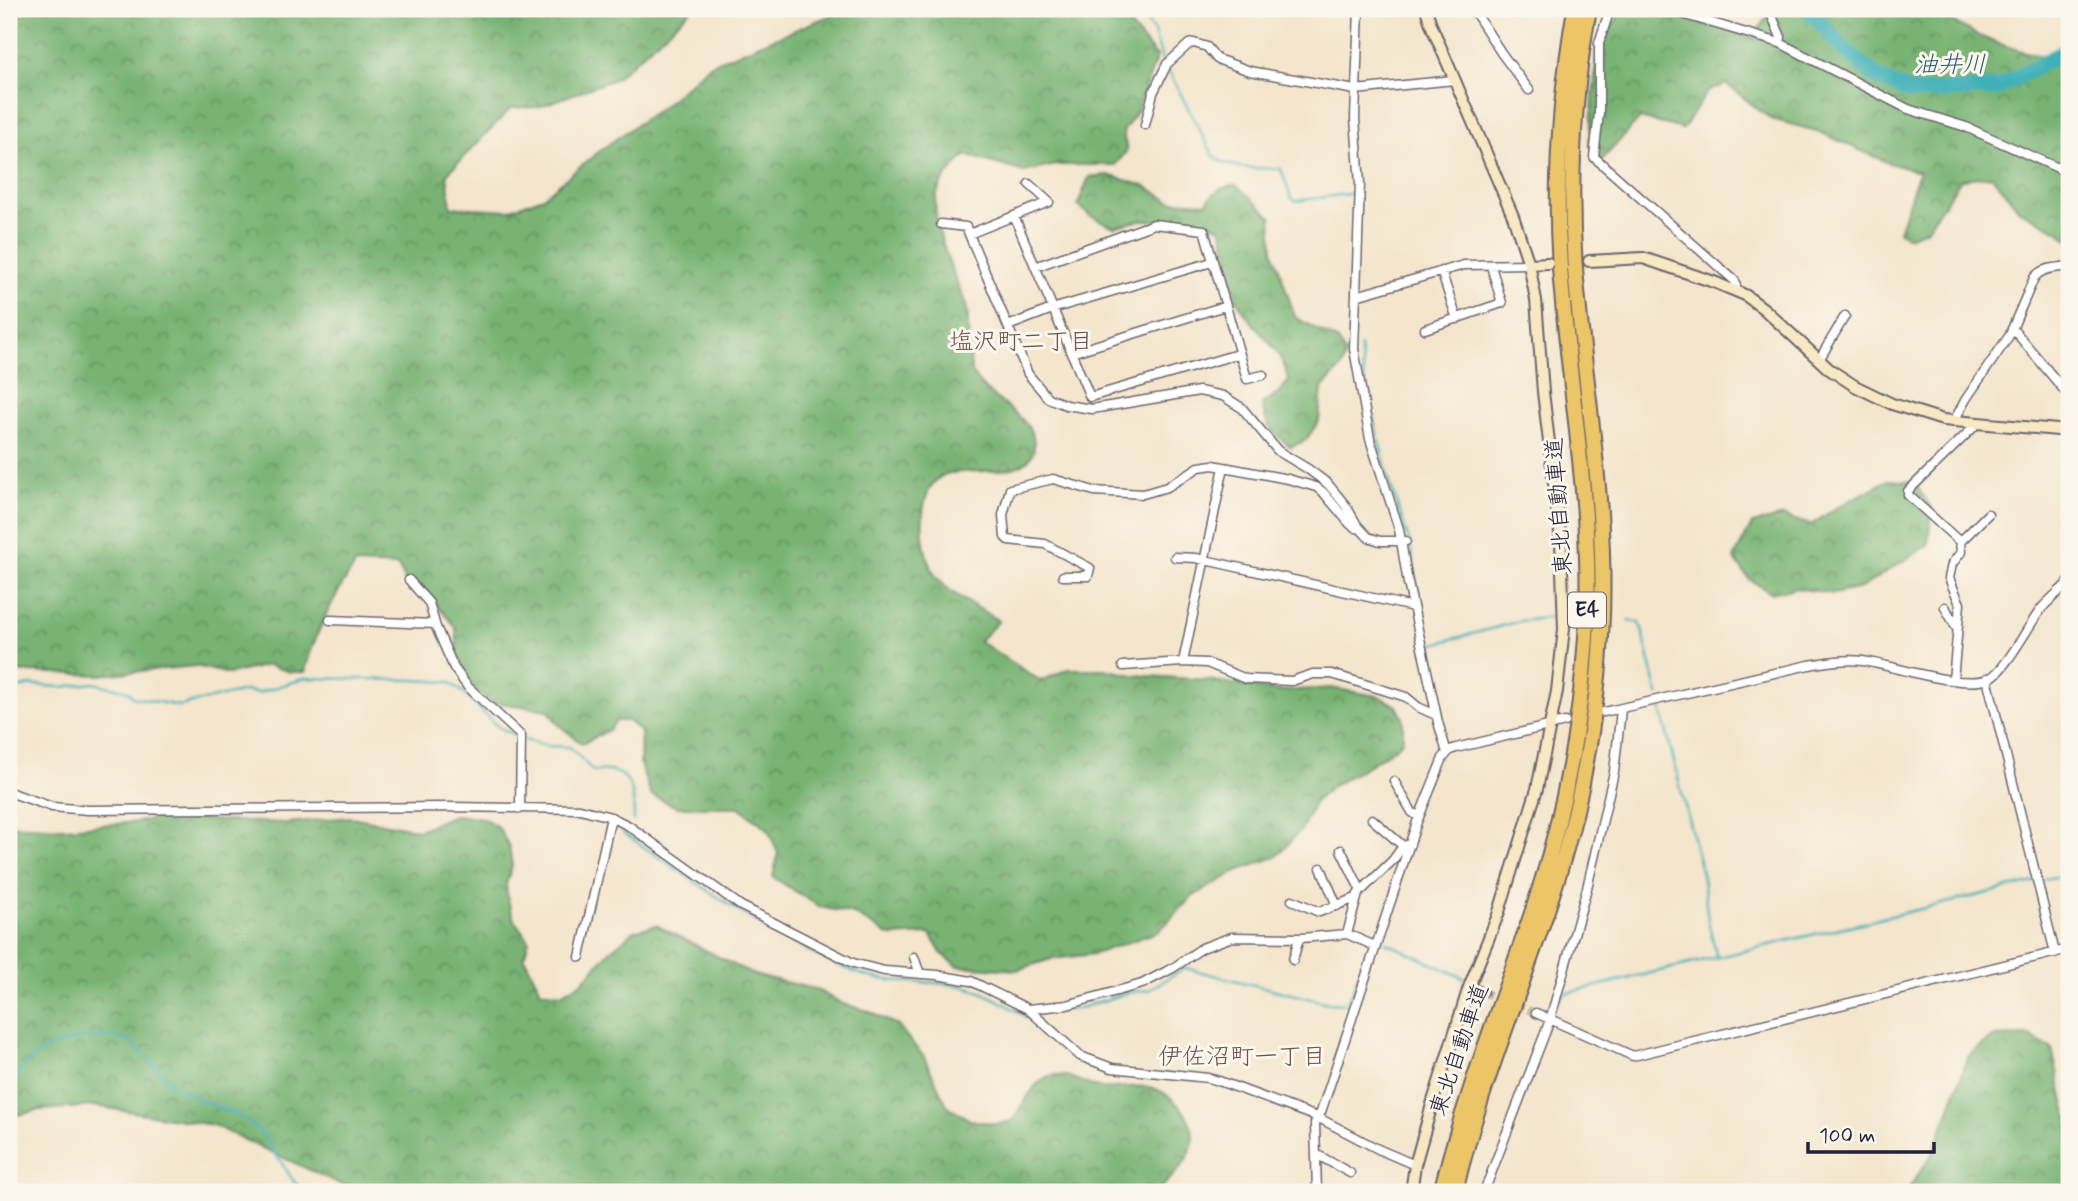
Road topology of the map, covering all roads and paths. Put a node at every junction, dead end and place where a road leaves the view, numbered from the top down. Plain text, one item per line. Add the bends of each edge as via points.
1 (1359, 9) edge
2 (1426, 9) edge
3 (1473, 9) edge
4 (1575, 9) edge
5 (1589, 9) edge
6 (1610, 9) edge
7 (1665, 9) edge
8 (1769, 9) edge
9 (1780, 43) junction
10 (1454, 80) junction
11 (1355, 90) junction
12 (1529, 90) dead end
13 (1145, 125) dead end
14 (2069, 173) edge
15 (1029, 184) dead end
16 (1014, 216) junction
17 (941, 223) dead end
18 (969, 234) junction
19 (1589, 261) dead end
20 (1212, 262) junction
21 (1548, 263) dead end
22 (1530, 264) junction
23 (1491, 266) junction
24 (2069, 266) edge
25 (1035, 267) junction
26 (1441, 271) junction
27 (1737, 292) junction
28 (1356, 296) junction
29 (1225, 306) junction
30 (1052, 309) junction
31 (1845, 316) dead end
32 (1457, 319) junction
33 (1008, 326) junction
34 (1426, 329) dead end
35 (2013, 329) junction
36 (1071, 353) junction
37 (1238, 354) junction
38 (1819, 360) junction
39 (1263, 375) dead end
40 (2068, 390) edge
41 (1954, 421) junction
42 (1978, 423) junction
43 (2069, 431) edge
44 (1224, 467) junction
45 (1988, 514) dead end
46 (1362, 531) junction
47 (1404, 541) junction
48 (1960, 542) junction
49 (1175, 557) dead end
50 (1204, 561) junction
51 (1063, 576) dead end
52 (409, 580) dead end
53 (2069, 582) edge
54 (1413, 607) junction
55 (1945, 607) dead end
56 (330, 620) dead end
57 (435, 624) junction
58 (1957, 629) junction
59 (1183, 662) junction
60 (1123, 666) dead end
61 (1987, 678) junction
62 (1953, 680) junction
63 (1621, 710) junction
64 (1604, 712) dead end
65 (1436, 715) junction
66 (1565, 722) dead end
67 (1551, 725) junction
68 (1447, 753) junction
69 (1394, 781) dead end
70 (9, 792) edge
71 (520, 809) junction
72 (611, 817) junction
73 (1419, 817) junction
74 (1373, 819) dead end
75 (1406, 845) junction
76 (1341, 850) dead end
77 (1321, 868) dead end
78 (1359, 894) junction
79 (1292, 900) dead end
80 (1337, 906) junction
81 (1347, 934) junction
82 (1299, 937) junction
83 (1375, 946) junction
84 (2069, 949) edge
85 (2055, 953) junction
86 (580, 957) dead end
87 (914, 957) dead end
88 (1293, 960) dead end
89 (920, 974) junction
90 (1469, 987) junction
91 (1483, 992) tunnel mouth
92 (1028, 1009) junction
93 (1536, 1013) tunnel mouth
94 (1550, 1020) junction
95 (1317, 1117) junction
96 (1316, 1154) junction
97 (1415, 1165) junction
98 (1350, 1173) dead end
99 (1317, 1192) edge
100 (1411, 1192) edge
101 (1441, 1192) edge
102 (1455, 1192) edge
103 (1484, 1192) edge

1 - 11 street
2 - 10 street
3 - 12 street
4 - 101 highway, 東北自動車道 / E4 via 1562,101 1558,182 1560,269 1588,537 1578,720 1548,858
5 - 102 highway, 東北自動車道 / E4 via 1575,115 1573,206 1575,268 1601,514 1598,673 1576,811
6 - 27 street via 1599,43 1594,157 1735,281
7 - 9 street
8 - 9 street
9 - 14 street via 1908,109 1966,127
10 - 11 street
10 - 22 street
11 - 13 street via 1250,71 1217,59 1207,47 1189,44 1167,64
11 - 28 street via 1360,184
15 - 16 street via 1048,202
16 - 18 street
16 - 25 street
17 - 18 street via 966,227
18 - 33 street
19 - 27 street via 1643,258
20 - 25 street via 1204,230 1154,223
20 - 29 street
20 - 30 street
21 - 22 street
22 - 23 street
22 - 67 street via 1561,541 1564,629
23 - 26 street via 1464,265
23 - 32 street via 1502,303
24 - 35 street via 2038,272
25 - 30 street
26 - 28 street
26 - 32 street
27 - 38 street via 1764,309
28 - 47 street via 1354,349 1370,439
29 - 36 street
29 - 37 street
30 - 33 street
30 - 36 street
31 - 38 street
32 - 34 street
33 - 46 street via 1028,373 1056,402 1092,409 1199,391 1234,402 1278,451 1328,484
35 - 40 street
35 - 41 street
36 - 37 street via 1090,397
37 - 39 street via 1247,379
38 - 41 street via 1855,386 1892,404
41 - 42 street
42 - 43 street
42 - 48 street via 1908,495
44 - 46 street via 1316,487
44 - 50 street
44 - 51 street via 1199,467 1167,487 1143,494 1101,492 1054,479 1010,489 1003,515 1005,537 1045,544 1090,568 1088,576
45 - 48 street
46 - 47 street via 1380,541
47 - 54 street
48 - 58 street via 1961,552 1949,578 1961,604
49 - 50 street
50 - 54 street
50 - 59 street
52 - 57 street via 429,603
53 - 61 street via 2042,608 1995,674
54 - 65 street
55 - 58 street
56 - 57 street
57 - 71 street via 467,686 521,736
58 - 62 street
59 - 60 street
59 - 65 street via 1207,663 1245,679 1292,681 1332,674 1406,697
61 - 62 street
61 - 85 street
62 - 63 street via 1866,662 1837,661
63 - 64 street
63 - 94 street via 1611,784
65 - 68 street
66 - 67 street
67 - 68 street
67 - 90 street via 1523,835
68 - 73 street
69 - 73 street
70 - 71 street via 52,807 88,810
71 - 72 street via 580,809
72 - 86 street
72 - 89 street via 741,906 801,939 865,968
73 - 75 street
74 - 75 street
75 - 78 street
75 - 83 street
76 - 78 street
77 - 80 street
78 - 80 street
78 - 81 street
79 - 80 street via 1319,912
81 - 82 street
81 - 83 street
82 - 88 street
82 - 92 street via 1232,937 1202,948 1142,984 1067,1005
83 - 95 street
84 - 85 street
85 - 94 street via 1633,1056
87 - 89 street
89 - 92 street via 971,981
90 - 91 street
90 - 97 street
92 - 95 street via 1068,1046 1112,1068 1208,1078
93 - 94 street
94 - 103 street
95 - 96 street
95 - 97 street
96 - 98 street
96 - 99 street
97 - 100 street

